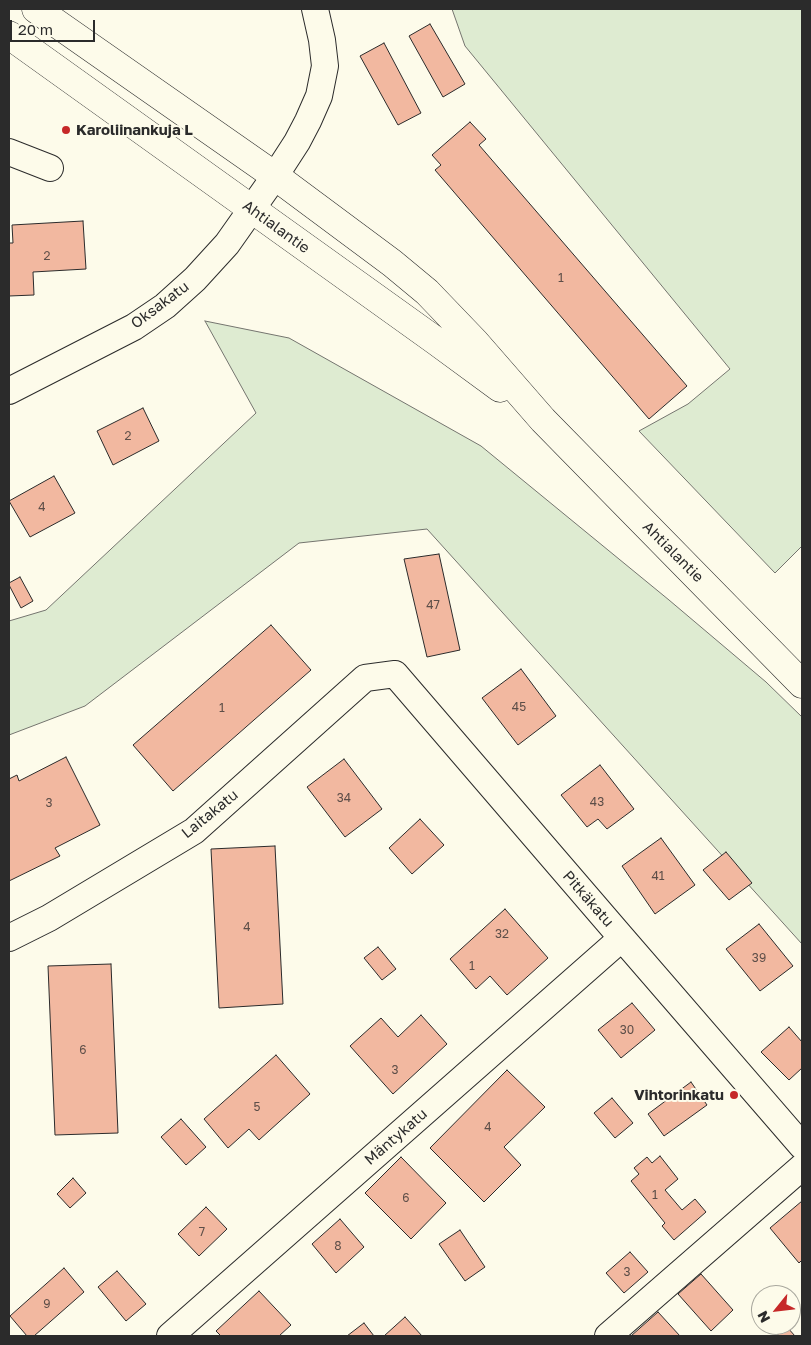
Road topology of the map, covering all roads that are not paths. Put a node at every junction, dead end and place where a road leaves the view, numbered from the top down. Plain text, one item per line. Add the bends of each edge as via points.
1 (36, 9) edge
2 (315, 9) edge
3 (9, 35) edge
4 (9, 152) edge
5 (50, 168) dead end
6 (275, 176) junction
7 (251, 209) junction
8 (9, 391) edge
9 (543, 420) junction
10 (366, 678) joint
11 (802, 684) edge
12 (9, 938) edge
13 (622, 938) junction
14 (802, 1146) edge
15 (802, 1167) edge
16 (170, 1336) edge
17 (608, 1336) edge

1 - 6 main road, Ahtialantie
2 - 6 street, Oksakatu via 325,66 319,96
3 - 7 main road, Ahtialantie
4 - 5 street
6 - 7 street, Oksakatu
6 - 9 main road, Ahtialantie via 427,292
7 - 8 street, Oksakatu via 227,244 165,306 134,327
7 - 9 main road, Ahtialantie
9 - 11 main road, Ahtialantie
10 - 12 street, Laitakatu via 194,831 49,918
10 - 13 street, Pitkäkatu via 395,674
13 - 14 street, Pitkäkatu
13 - 16 street, Mäntykatu
15 - 17 street

